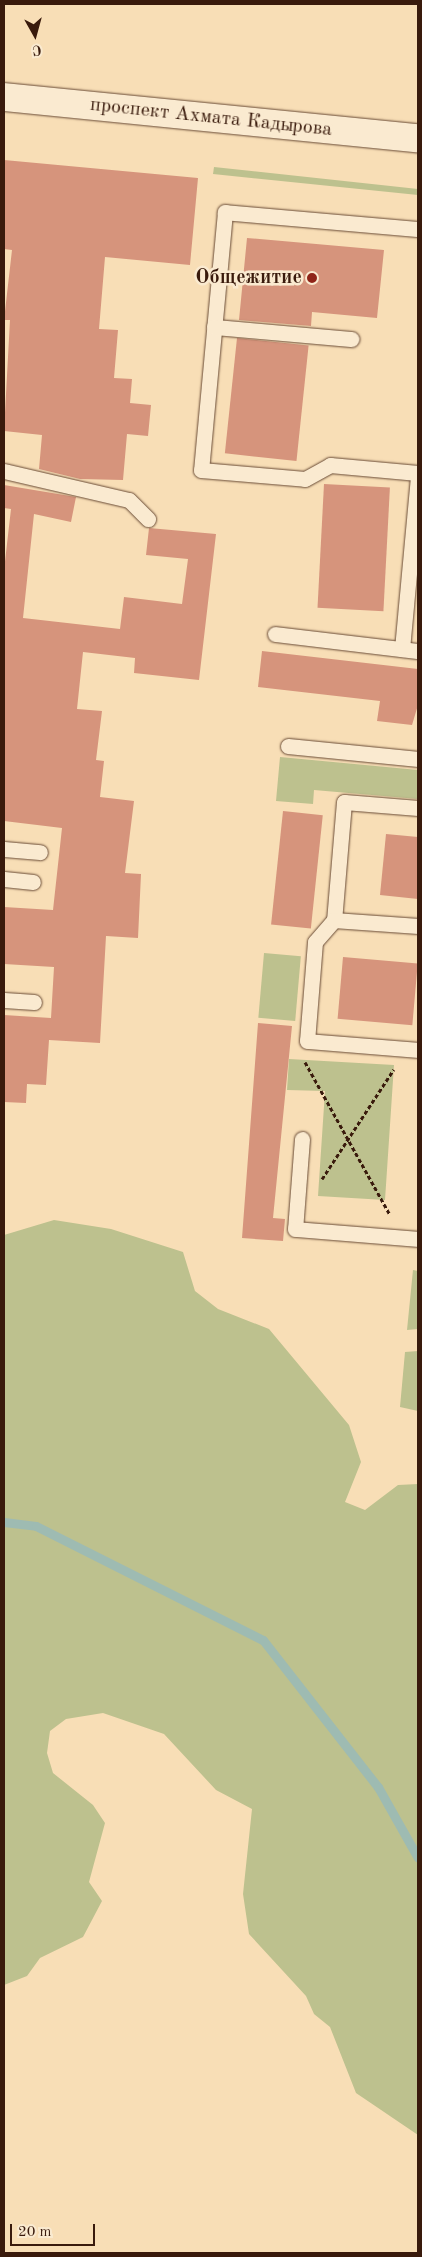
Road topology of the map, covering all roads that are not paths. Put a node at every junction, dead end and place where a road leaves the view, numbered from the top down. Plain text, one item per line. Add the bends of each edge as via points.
1 (4, 97) edge
2 (418, 138) edge
3 (418, 229) edge
4 (214, 327) junction
5 (351, 339) dead end
6 (4, 471) edge
7 (418, 475) edge
8 (148, 519) dead end
9 (275, 634) dead end
10 (402, 649) junction
11 (418, 650) edge
12 (288, 746) dead end
13 (418, 759) edge
14 (418, 808) edge
15 (4, 849) edge
16 (40, 852) dead end
17 (4, 879) edge
18 (33, 882) dead end
19 (334, 920) junction
20 (418, 926) edge
21 (4, 1000) edge
22 (34, 1002) dead end
23 (412, 1050) edge
24 (302, 1139) dead end
25 (411, 1239) edge

1 - 2 main road, проспект Ахмата Кадырова
3 - 4 lane via 225,212
4 - 5 lane
4 - 7 lane via 201,470 305,479 330,465
6 - 8 lane via 129,500
7 - 10 lane
9 - 10 lane
10 - 11 lane
12 - 13 lane
14 - 19 lane via 344,802
15 - 16 lane
17 - 18 lane
19 - 20 lane
19 - 23 lane via 315,942 307,1041
21 - 22 lane
24 - 25 lane via 295,1229

